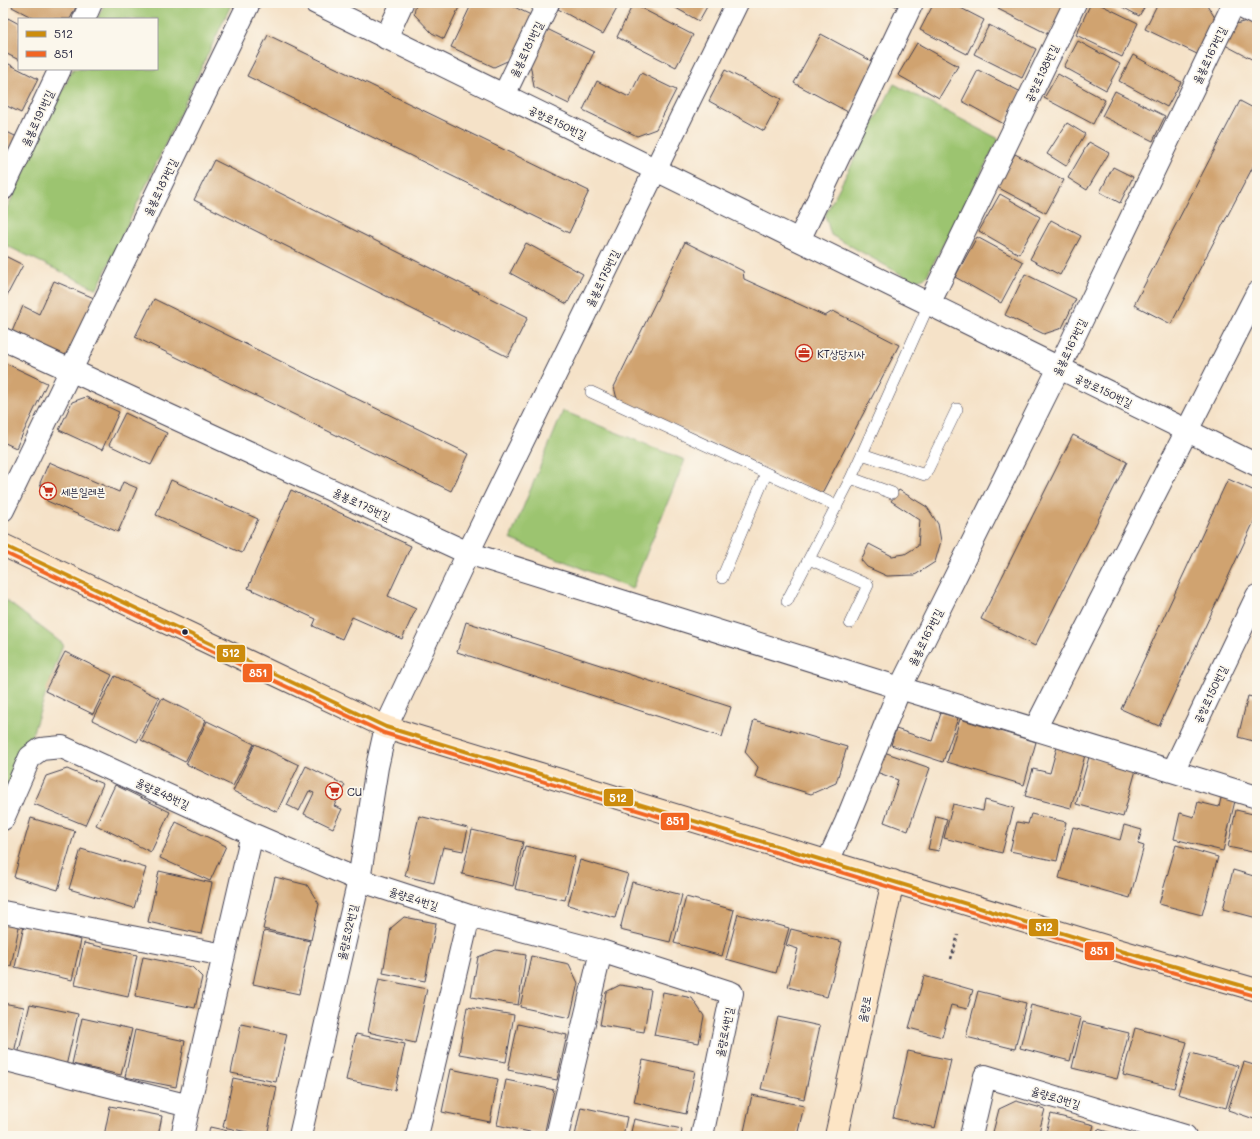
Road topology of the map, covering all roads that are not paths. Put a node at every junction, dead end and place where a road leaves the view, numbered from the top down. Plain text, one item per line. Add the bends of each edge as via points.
1 (91, 3) edge
2 (249, 3) edge
3 (316, 3) edge
4 (402, 3) edge
5 (548, 3) edge
6 (737, 3) edge
7 (912, 3) edge
8 (1075, 3) edge
9 (1233, 3) edge
10 (1257, 15) edge
11 (84, 18) edge
12 (386, 38) junction
13 (60, 70) edge
14 (504, 95) junction
15 (655, 170) junction
16 (3, 189) edge
17 (799, 240) junction
18 (1257, 292) edge
19 (929, 304) junction
20 (3, 339) edge
21 (1059, 368) junction
22 (70, 370) junction
23 (591, 392) dead end
24 (957, 408) dead end
25 (1187, 431) junction
26 (862, 454) junction
27 (1257, 465) edge
28 (766, 474) junction
29 (850, 478) junction
30 (892, 494) dead end
31 (837, 506) junction
32 (3, 510) edge
33 (3, 545) edge
34 (468, 553) junction
35 (809, 559) junction
36 (722, 578) dead end
37 (787, 601) dead end
38 (1254, 608) edge
39 (850, 623) dead end
40 (900, 688) junction
41 (386, 727) junction
42 (1035, 729) junction
43 (1172, 771) junction
44 (1257, 797) edge
45 (3, 819) edge
46 (252, 834) junction
47 (828, 861) junction
48 (359, 880) junction
49 (893, 881) junction
50 (3, 912) edge
51 (469, 916) junction
52 (601, 951) junction
53 (224, 955) junction
54 (1257, 990) edge
55 (3, 1059) edge
56 (189, 1106) junction
57 (182, 1136) edge
58 (300, 1136) edge
59 (417, 1136) edge
60 (557, 1136) edge
61 (702, 1136) edge
62 (836, 1136) edge
63 (971, 1136) edge
64 (1185, 1136) edge

1 - 11 street
2 - 22 street, 율봉로187번길
3 - 12 street, 공항로150번길
4 - 12 street
5 - 14 street, 율봉로181번길
6 - 15 street, 율봉로175번길
7 - 17 street
8 - 19 street, 공항로138번길
9 - 10 street
9 - 21 street, 율봉로167번길
12 - 14 street, 공항로150번길
13 - 16 street, 율봉로191번길
14 - 15 street, 공항로150번길
15 - 17 street, 공항로150번길
15 - 34 street, 율봉로175번길
17 - 19 street, 공항로150번길
18 - 25 street
19 - 21 street, 공항로150번길
19 - 26 lane
20 - 22 street
21 - 25 street, 공항로150번길
21 - 40 street, 율봉로167번길
22 - 32 street, 율봉로187번길
22 - 34 street, 율봉로175번길
23 - 28 lane
24 - 26 lane via 925,475
25 - 27 street, 공항로150번길
25 - 42 street
26 - 29 lane
28 - 31 lane
28 - 36 lane
29 - 30 lane
29 - 31 lane
31 - 35 lane
33 - 41 street
34 - 40 street, 율봉로175번길
34 - 41 street, 율봉로175번길
35 - 37 lane
35 - 39 lane via 868,585
38 - 43 street, 공항로150번길
40 - 42 street
40 - 47 street, 율봉로167번길
41 - 47 street
41 - 48 street, 율량로32번길
42 - 43 street
43 - 44 street
45 - 46 street, 율량로48번길 via 30,757 41,749 62,747
46 - 48 street, 율량로48번길
46 - 53 street
47 - 49 street
48 - 51 street, 율량로4번길
48 - 58 street, 율량로32번길
49 - 54 street
49 - 62 street, 율량로
50 - 53 street
51 - 52 street, 율량로4번길
51 - 59 street
52 - 60 street
52 - 61 street, 율량로4번길 via 732,993
53 - 56 street
55 - 56 street
56 - 57 street
63 - 64 street, 율량로3번길 via 985,1076

